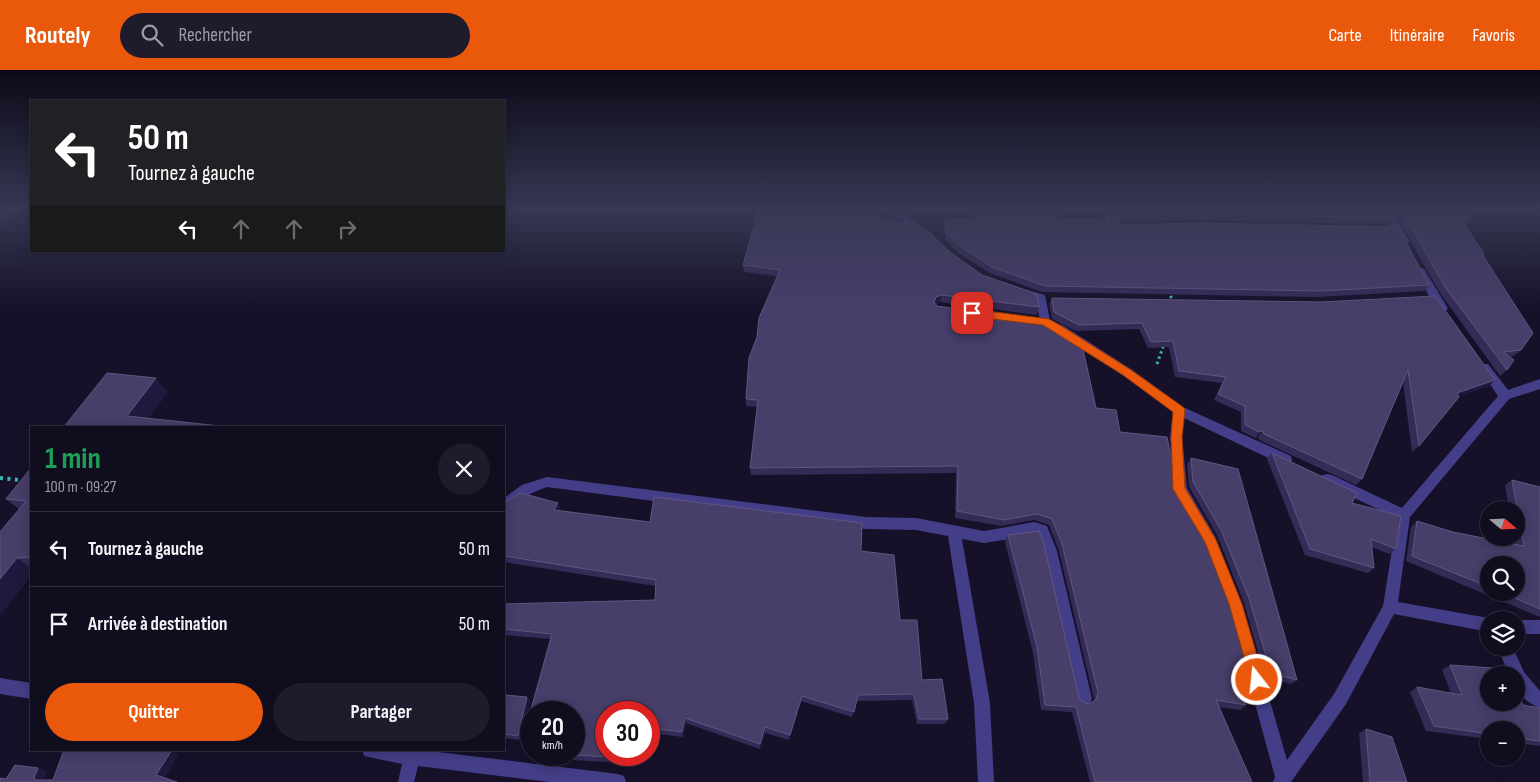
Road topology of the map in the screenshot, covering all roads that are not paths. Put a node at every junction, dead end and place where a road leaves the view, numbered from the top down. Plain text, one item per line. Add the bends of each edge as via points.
1 (1401, 241) edge
2 (1010, 288) edge
3 (1450, 319) edge
4 (1477, 358) edge
5 (1540, 384) edge
6 (1505, 396) junction
7 (1179, 410) junction
8 (1296, 465) edge
9 (1314, 473) edge
10 (505, 504) edge
11 (1404, 515) junction
12 (954, 530) junction
13 (1390, 607) junction
14 (1480, 623) edge
15 (1525, 627) edge
16 (1540, 627) edge
17 (1509, 656) edge
18 (0, 686) edge
19 (30, 691) edge
20 (1084, 699) dead end
21 (1540, 701) edge
22 (376, 751) edge
23 (412, 757) junction
24 (1282, 779) edge
25 (406, 782) edge
26 (618, 782) edge
27 (986, 782) edge

1 - 3 street via 1413,258 1429,296
2 - 7 street via 1046,298 1041,322 1060,329
4 - 6 street
5 - 6 street
6 - 11 street
7 - 8 street
7 - 24 street via 1176,437 1180,489 1210,540 1236,604
9 - 11 street
10 - 12 street via 527,489 547,482 866,523 916,524
11 - 13 street
12 - 20 street via 984,536 1034,528 1042,530 1050,550
12 - 27 street via 982,702
13 - 14 street
13 - 24 street via 1340,699
15 - 16 street
17 - 21 street via 1519,682
18 - 19 street
22 - 23 street
23 - 25 street
23 - 26 street

